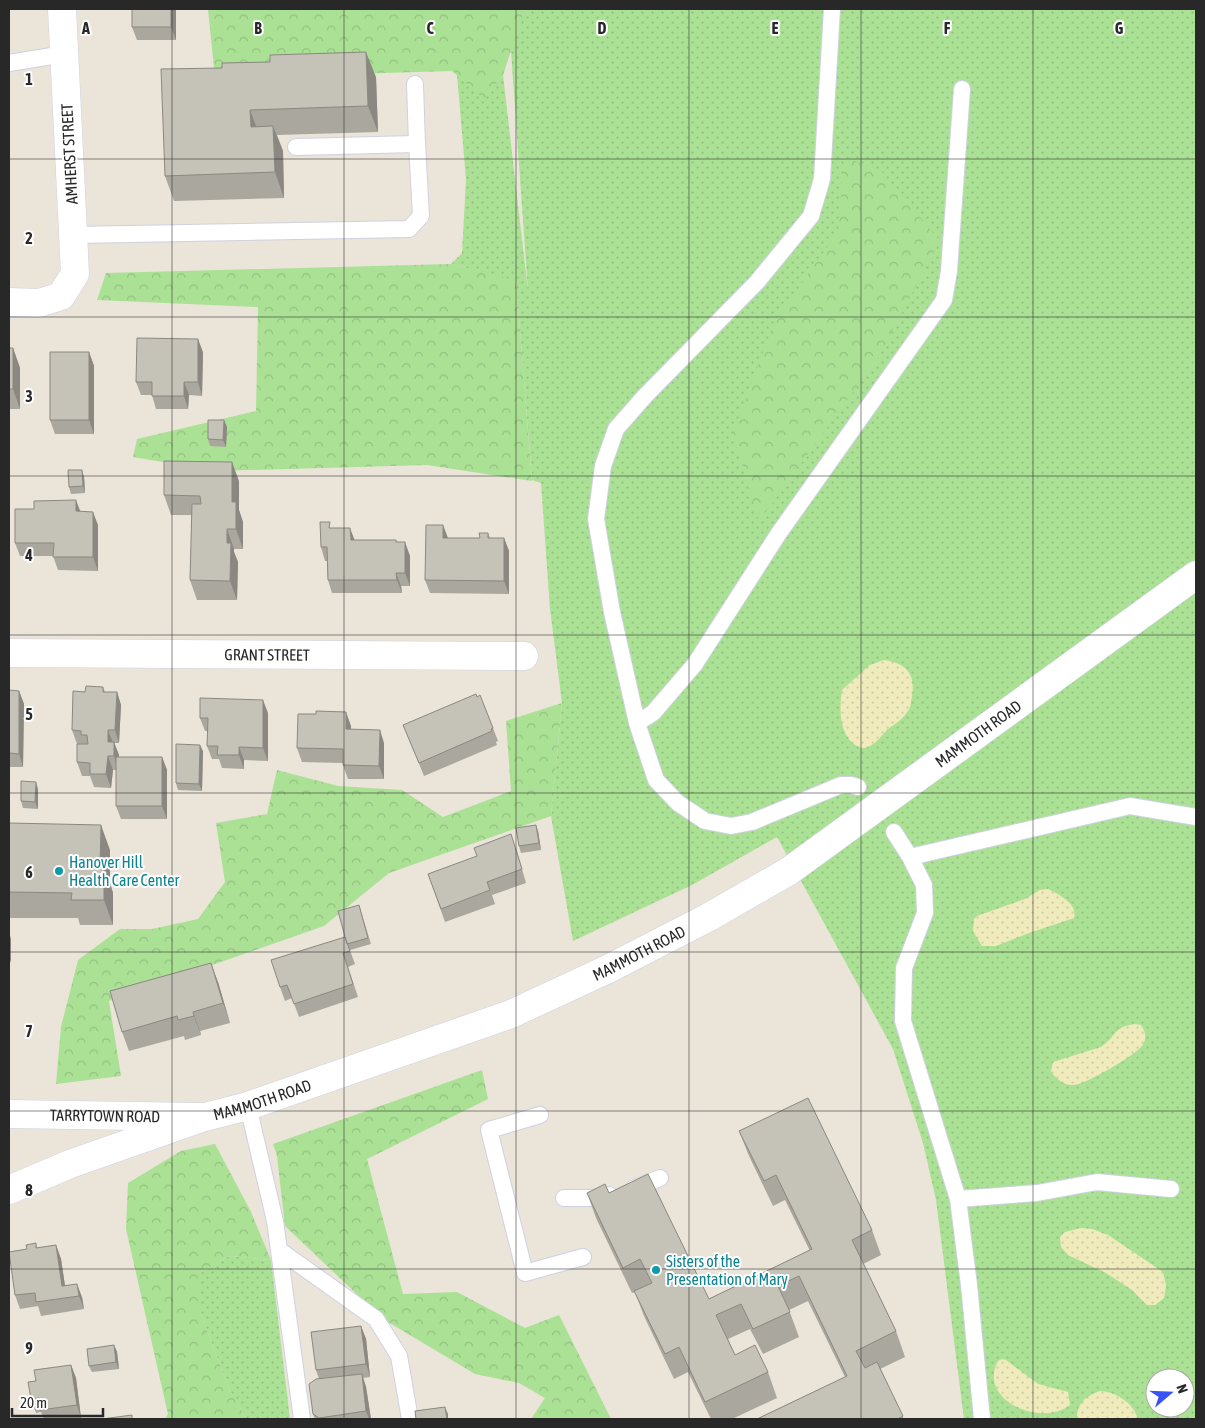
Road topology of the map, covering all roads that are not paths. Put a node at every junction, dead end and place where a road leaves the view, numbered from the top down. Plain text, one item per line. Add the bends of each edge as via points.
1 (62, 9) edge
2 (832, 9) edge
3 (64, 54) junction
4 (9, 63) edge
5 (415, 84) dead end
6 (962, 90) dead end
7 (417, 144) junction
8 (296, 147) dead end
9 (74, 235) junction
10 (9, 302) edge
11 (1196, 576) edge
12 (9, 653) edge
13 (524, 656) dead end
14 (637, 724) junction
15 (858, 788) dead end
16 (1196, 817) edge
17 (894, 832) dead end
18 (910, 857) junction
19 (248, 1106) junction
20 (9, 1114) edge
21 (540, 1115) dead end
22 (200, 1118) junction
23 (660, 1178) dead end
24 (1171, 1189) dead end
25 (9, 1190) edge
26 (564, 1198) dead end
27 (958, 1199) junction
28 (279, 1250) junction
29 (583, 1257) dead end
30 (302, 1419) edge
31 (410, 1419) edge
32 (982, 1419) edge

1 - 3 main road, AMHERST STREET
2 - 14 lane via 822,180 811,216 757,282 616,430 603,466 596,520
3 - 4 lane
3 - 9 main road, AMHERST STREET
5 - 7 lane
6 - 14 lane via 949,271 944,300 779,533 695,664 653,714
7 - 8 lane
7 - 9 lane via 421,216 409,230
9 - 10 main road, AMHERST STREET via 76,274 61,296 39,303
11 - 19 main road, MAMMOTH ROAD via 790,870 709,917 575,986 511,1014
12 - 13 main road, GRANT STREET
14 - 15 lane via 656,780 678,803 705,821 731,826 752,822 841,785
16 - 18 lane via 1130,806
17 - 18 lane
18 - 27 lane via 924,885 925,913 904,968 903,1021
19 - 22 main road, MAMMOTH ROAD
19 - 28 lane
20 - 22 main road, TARRYTOWN ROAD
21 - 29 lane via 489,1130 525,1273
22 - 25 main road, MAMMOTH ROAD via 70,1164
23 - 26 lane via 630,1190 594,1198
24 - 27 lane via 1097,1182 1037,1193
27 - 32 lane
28 - 30 lane
28 - 31 lane via 376,1319 399,1356

